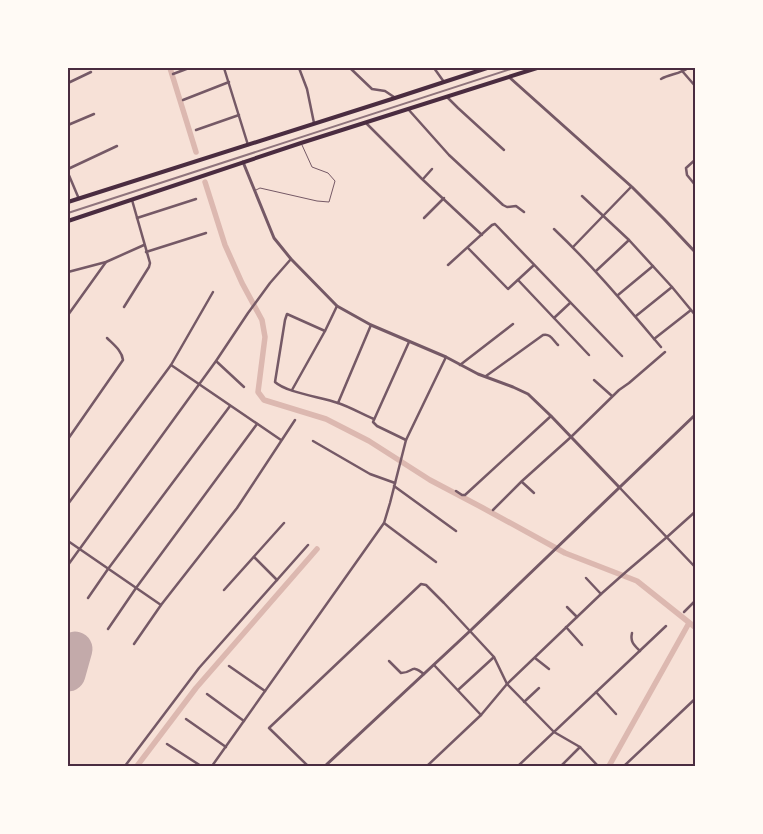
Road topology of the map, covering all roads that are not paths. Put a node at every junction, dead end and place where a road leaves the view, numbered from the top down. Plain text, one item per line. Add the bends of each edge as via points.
1 (189, 68) edge
2 (224, 68) edge
3 (299, 68) edge
4 (350, 68) edge
5 (434, 68) edge
6 (487, 68) edge
7 (537, 68) edge
8 (682, 68) edge
9 (688, 68) edge
10 (91, 72) dead end
11 (683, 72) junction
12 (173, 74) dead end
13 (509, 76) junction
14 (661, 80) dead end
15 (229, 82) junction
16 (444, 82) junction
17 (68, 83) edge
18 (696, 87) edge
19 (447, 96) junction
20 (395, 98) junction
21 (183, 100) dead end
22 (408, 108) junction
23 (94, 114) dead end
24 (239, 115) junction
25 (365, 122) junction
26 (314, 123) junction
27 (68, 125) edge
28 (196, 130) dead end
29 (248, 145) junction
30 (301, 145) dead end
31 (117, 146) dead end
32 (504, 150) dead end
33 (696, 160) edge
34 (243, 162) junction
35 (68, 169) edge
36 (432, 169) dead end
37 (68, 172) edge
38 (422, 179) junction
39 (696, 186) edge
40 (632, 187) junction
41 (256, 194) junction
42 (582, 196) dead end
43 (78, 198) junction
44 (444, 198) junction
45 (196, 199) dead end
46 (132, 200) junction
47 (68, 202) edge
48 (524, 212) dead end
49 (603, 216) junction
50 (137, 218) junction
51 (424, 218) dead end
52 (68, 221) edge
53 (554, 229) dead end
54 (206, 233) dead end
55 (482, 235) junction
56 (629, 240) junction
57 (144, 245) junction
58 (574, 247) junction
59 (468, 248) junction
60 (146, 252) junction
61 (696, 253) edge
62 (291, 259) junction
63 (106, 262) junction
64 (448, 265) dead end
65 (534, 265) junction
66 (653, 266) junction
67 (596, 271) junction
68 (68, 272) edge
69 (518, 280) junction
70 (672, 287) junction
71 (214, 292) dead end
72 (618, 295) junction
73 (570, 303) junction
74 (337, 306) junction
75 (124, 307) dead end
76 (691, 310) junction
77 (68, 315) edge
78 (636, 316) junction
79 (696, 316) edge
80 (554, 318) junction
81 (513, 324) dead end
82 (371, 325) junction
83 (325, 331) junction
84 (107, 338) dead end
85 (654, 339) junction
86 (409, 341) junction
87 (558, 345) dead end
88 (661, 347) dead end
89 (665, 352) dead end
90 (590, 355) dead end
91 (622, 356) dead end
92 (446, 357) junction
93 (216, 361) junction
94 (171, 364) junction
95 (460, 365) junction
96 (486, 376) junction
97 (594, 380) dead end
98 (199, 385) junction
99 (244, 387) dead end
100 (292, 390) junction
101 (612, 396) junction
102 (338, 403) junction
103 (230, 406) junction
104 (696, 414) edge
105 (551, 416) junction
106 (374, 419) junction
107 (295, 420) dead end
108 (257, 424) junction
109 (571, 437) junction
110 (68, 439) edge
111 (282, 440) junction
112 (406, 440) junction
113 (312, 441) dead end
114 (522, 481) junction
115 (394, 485) junction
116 (619, 487) junction
117 (456, 491) dead end
118 (534, 493) dead end
119 (68, 504) edge
120 (493, 510) dead end
121 (696, 511) edge
122 (284, 523) dead end
123 (384, 523) junction
124 (456, 531) dead end
125 (667, 537) junction
126 (68, 541) edge
127 (308, 545) dead end
128 (79, 548) junction
129 (254, 557) junction
130 (436, 562) dead end
131 (68, 565) edge
132 (696, 568) edge
133 (108, 569) junction
134 (586, 578) dead end
135 (277, 580) junction
136 (136, 588) junction
137 (224, 590) dead end
138 (601, 594) junction
139 (88, 598) dead end
140 (696, 600) edge
141 (162, 605) junction
142 (567, 607) dead end
143 (684, 612) dead end
144 (577, 617) junction
145 (666, 626) dead end
146 (566, 627) junction
147 (108, 629) dead end
148 (470, 631) junction
149 (632, 634) dead end
150 (134, 644) dead end
151 (582, 645) dead end
152 (640, 651) junction
153 (494, 657) junction
154 (534, 657) junction
155 (389, 661) dead end
156 (434, 665) junction
157 (229, 666) dead end
158 (549, 669) dead end
159 (424, 674) junction
160 (506, 684) junction
161 (539, 688) dead end
162 (458, 690) junction
163 (265, 691) junction
164 (596, 692) junction
165 (207, 694) dead end
166 (696, 698) edge
167 (524, 702) junction
168 (616, 714) dead end
169 (481, 715) junction
170 (186, 719) dead end
171 (244, 721) junction
172 (554, 732) junction
173 (167, 744) dead end
174 (226, 747) junction
175 (580, 747) junction
176 (125, 766) edge
177 (201, 766) edge
178 (212, 766) edge
179 (308, 766) edge
180 (325, 766) edge
181 (427, 766) edge
182 (518, 766) edge
183 (561, 766) edge
184 (598, 766) edge
185 (624, 766) edge

1 - 12 street
2 - 15 street
3 - 26 street
4 - 20 street via 372,89 385,91
5 - 16 street
6 - 16 main road
7 - 13 main road
8 - 11 street
9 - 11 street
10 - 17 street
11 - 14 street
11 - 18 street
13 - 19 main road
13 - 40 street
15 - 21 street
15 - 24 street
16 - 20 main road
19 - 22 main road
19 - 32 street
20 - 26 main road
22 - 25 main road
22 - 48 street via 449,154 503,206 516,206
23 - 27 street
24 - 28 street
24 - 29 street
25 - 34 main road
25 - 38 street
26 - 29 main road
29 - 43 main road
30 - 41 lane via 312,167 328,173 335,181 329,202 260,188
31 - 35 street
33 - 39 street via 686,168 687,175
34 - 41 street
34 - 46 main road
36 - 38 street
37 - 43 street
38 - 44 street
40 - 49 street
40 - 61 street
41 - 62 street via 274,238
42 - 49 street
43 - 47 main road
44 - 51 street
44 - 55 street
45 - 50 street
46 - 50 street
46 - 52 main road
49 - 56 street
49 - 58 street
50 - 57 street
53 - 58 street
54 - 60 street
55 - 59 street
55 - 65 street via 496,224
56 - 66 street
56 - 67 street
57 - 60 street
57 - 63 street
58 - 67 street
59 - 64 street
59 - 69 street via 508,289
60 - 75 street via 149,268
62 - 74 street
62 - 93 street via 248,313
63 - 68 street
63 - 77 street
65 - 69 street
65 - 73 street
66 - 70 street
66 - 72 street
67 - 72 street
69 - 80 street
70 - 76 street
70 - 78 street
71 - 94 street
72 - 78 street
73 - 80 street
73 - 91 street
74 - 82 street
74 - 83 street
76 - 79 street
76 - 85 street
78 - 85 street
80 - 90 street
81 - 95 street
82 - 86 street
82 - 102 street
83 - 100 street
83 - 100 street via 287,314 275,380 277,385
84 - 110 street via 123,360
85 - 88 street
86 - 92 street
86 - 106 street
87 - 96 street via 550,335 543,335
89 - 101 street
92 - 95 street
92 - 112 street
93 - 98 street
93 - 99 street
94 - 98 street
94 - 119 street
95 - 96 street
96 - 105 street via 528,394
97 - 101 street
98 - 103 street
98 - 128 street
100 - 102 street
101 - 109 street
102 - 106 street
103 - 108 street
103 - 133 street
104 - 116 street
105 - 109 street
105 - 117 street via 464,495
106 - 112 street via 372,422 377,426
107 - 111 street
108 - 111 street
108 - 136 street
109 - 114 street
109 - 116 street
111 - 141 street via 237,508
112 - 115 street
113 - 115 street
114 - 118 street
114 - 120 street
115 - 123 street
115 - 124 street
116 - 125 street
116 - 148 street
121 - 125 street
122 - 129 street
123 - 130 street
123 - 163 street
125 - 132 street
125 - 138 street
126 - 128 street
127 - 135 street
128 - 131 street
128 - 133 street
129 - 135 street
129 - 137 street
133 - 136 street
133 - 139 street
134 - 138 street
135 - 176 street via 200,668
136 - 141 street
136 - 147 street
138 - 144 street
140 - 143 street
141 - 150 street
142 - 144 street
144 - 146 street
145 - 152 street
146 - 151 street
146 - 154 street
148 - 153 street
148 - 156 street
148 - 179 street via 426,585 421,584 269,728
149 - 152 street via 632,642
152 - 164 street
153 - 160 street
153 - 162 street
154 - 158 street
154 - 160 street
155 - 159 street via 401,673 415,668
156 - 159 street
156 - 162 street
157 - 163 street
159 - 180 street
160 - 167 street
160 - 169 street
161 - 167 street
162 - 169 street
163 - 171 street
164 - 168 street
164 - 172 street
165 - 171 street
166 - 185 street
167 - 172 street
169 - 181 street
170 - 174 street
171 - 174 street
172 - 175 street
172 - 182 street
173 - 177 street
174 - 178 street
175 - 183 street
175 - 184 street

